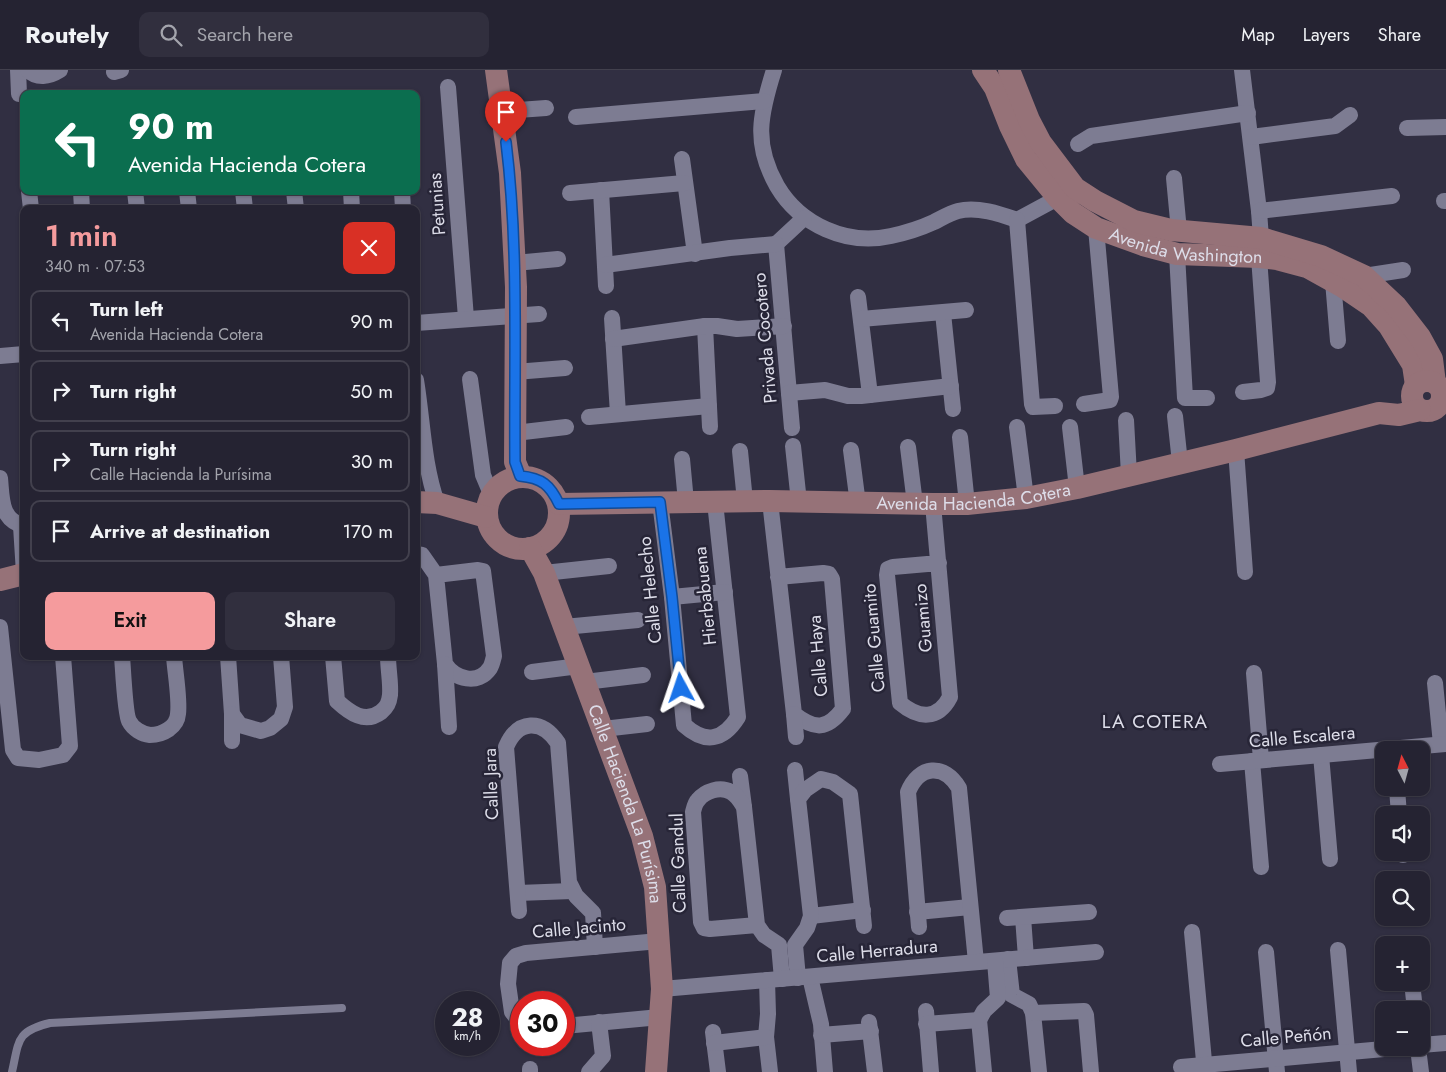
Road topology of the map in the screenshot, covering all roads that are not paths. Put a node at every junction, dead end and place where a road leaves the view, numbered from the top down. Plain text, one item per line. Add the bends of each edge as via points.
1 (18, 70) edge
2 (28, 70) edge
3 (60, 70) edge
4 (496, 70) edge
5 (774, 70) edge
6 (983, 70) edge
7 (1009, 70) edge
8 (1242, 70) edge
9 (448, 87) dead end
10 (19, 94) dead end
11 (764, 101) junction
12 (546, 108) dead end
13 (502, 111) junction
14 (1248, 113) junction
15 (1350, 115) dead end
16 (576, 117) dead end
17 (1446, 127) edge
18 (1407, 128) dead end
19 (1251, 137) junction
20 (1078, 144) dead end
21 (682, 159) dead end
22 (1174, 178) dead end
23 (684, 183) junction
24 (601, 190) junction
25 (570, 193) dead end
26 (1067, 193) junction
27 (1392, 196) dead end
28 (1259, 211) junction
29 (804, 218) junction
30 (1018, 220) junction
31 (1096, 228) junction
32 (1179, 231) junction
33 (776, 244) junction
34 (1260, 247) junction
35 (695, 254) junction
36 (1177, 254) junction
37 (558, 259) dead end
38 (515, 263) junction
39 (605, 265) junction
40 (1403, 270) dead end
41 (1364, 276) junction
42 (1333, 281) junction
43 (606, 286) dead end
44 (858, 297) dead end
45 (966, 310) dead end
46 (943, 313) junction
47 (515, 314) junction
48 (539, 314) dead end
49 (466, 318) junction
50 (612, 318) dead end
51 (861, 318) junction
52 (420, 323) edge
53 (705, 326) junction
54 (784, 326) junction
55 (613, 339) junction
56 (1338, 341) dead end
57 (20, 354) edge
58 (0, 356) edge
59 (565, 368) dead end
60 (515, 372) junction
61 (470, 379) dead end
62 (951, 386) junction
63 (1243, 392) dead end
64 (789, 393) junction
65 (870, 395) junction
66 (1432, 395) edge
67 (1207, 398) dead end
68 (1084, 404) dead end
69 (709, 406) junction
70 (1055, 406) dead end
71 (954, 409) dead end
72 (618, 414) junction
73 (1175, 416) dead end
74 (589, 417) dead end
75 (1126, 420) dead end
76 (566, 427) dead end
77 (710, 427) dead end
78 (1017, 427) dead end
79 (1070, 427) dead end
80 (792, 428) dead end
81 (515, 432) junction
82 (960, 437) dead end
83 (793, 446) dead end
84 (908, 447) dead end
85 (851, 450) dead end
86 (1236, 450) junction
87 (740, 451) dead end
88 (420, 452) edge
89 (682, 459) dead end
90 (1180, 463) junction
91 (520, 476) junction
92 (1129, 476) junction
93 (0, 478) edge
94 (1077, 488) junction
95 (491, 494) junction
96 (1026, 498) junction
97 (745, 501) junction
98 (770, 501) junction
99 (427, 502) edge
100 (660, 502) junction
101 (686, 502) junction
102 (715, 502) junction
103 (798, 502) junction
104 (559, 504) junction
105 (858, 504) junction
106 (924, 504) junction
107 (967, 504) junction
108 (1, 508) edge
109 (486, 517) junction
110 (20, 525) edge
111 (530, 548) junction
112 (420, 555) edge
113 (939, 563) junction
114 (609, 566) dead end
115 (1245, 572) dead end
116 (544, 573) junction
117 (20, 575) edge
118 (436, 575) junction
119 (778, 577) junction
120 (0, 580) edge
121 (725, 592) junction
122 (672, 597) junction
123 (638, 620) dead end
124 (0, 627) edge
125 (564, 627) junction
126 (62, 660) edge
127 (122, 660) edge
128 (174, 660) edge
129 (228, 660) edge
130 (281, 660) edge
131 (333, 660) edge
132 (388, 660) edge
133 (445, 664) junction
134 (532, 672) dead end
135 (1254, 673) dead end
136 (582, 674) junction
137 (643, 674) dead end
138 (1435, 683) dead end
139 (232, 714) junction
140 (794, 714) junction
141 (178, 715) junction
142 (927, 715) joint
143 (647, 724) dead end
144 (449, 727) dead end
145 (520, 728) junction
146 (602, 729) junction
147 (499, 731) dead end
148 (718, 736) joint
149 (180, 737) dead end
150 (796, 737) dead end
151 (232, 741) dead end
152 (1444, 744) edge
153 (1430, 745) edge
154 (1375, 751) edge
155 (1321, 755) junction
156 (1257, 761) junction
157 (1220, 764) dead end
158 (795, 770) dead end
159 (740, 776) dead end
160 (798, 799) junction
161 (744, 807) junction
162 (1330, 859) dead end
163 (1261, 867) dead end
164 (572, 891) junction
165 (518, 893) junction
166 (970, 907) junction
167 (519, 911) dead end
168 (1089, 912) dead end
169 (811, 916) junction
170 (757, 926) junction
171 (1192, 932) dead end
172 (659, 941) junction
173 (595, 947) junction
174 (1338, 950) dead end
175 (1096, 952) dead end
176 (1266, 952) dead end
177 (1026, 958) junction
178 (1001, 960) junction
179 (976, 962) junction
180 (789, 978) junction
181 (662, 989) junction
182 (510, 998) edge
183 (342, 1008) dead end
184 (1033, 1013) junction
185 (660, 1017) junction
186 (980, 1020) junction
187 (599, 1022) junction
188 (575, 1025) edge
189 (821, 1035) junction
190 (766, 1037) junction
191 (1446, 1043) edge
192 (1430, 1044) edge
193 (1375, 1050) edge
194 (1347, 1052) junction
195 (1419, 1056) edge
196 (1276, 1065) edge
197 (1181, 1067) dead end
198 (1205, 1069) edge
199 (12, 1072) edge
200 (589, 1072) edge
201 (656, 1072) edge
202 (718, 1072) edge
203 (770, 1072) edge
204 (825, 1072) edge
205 (875, 1072) edge
206 (931, 1072) edge
207 (984, 1072) edge
208 (1039, 1072) edge
209 (1091, 1072) edge
210 (1349, 1072) edge
211 (1421, 1072) edge

1 - 10 street
2 - 3 street via 35,76
4 - 13 street
5 - 11 street
6 - 26 street, Avenida Washington via 995,88 1026,159
7 - 26 street, Avenida Washington via 1029,120
8 - 14 street
9 - 49 street, Petunias
11 - 16 street
11 - 29 street via 760,135 767,168 783,197
12 - 13 street
13 - 38 street via 510,173
14 - 19 street
14 - 20 street via 1091,136
15 - 19 street via 1336,126
17 - 18 street
19 - 28 street
21 - 23 street
22 - 32 street
23 - 24 street
23 - 35 street
24 - 25 street
24 - 39 street
26 - 30 street
26 - 31 street, Avenida Washington via 1073,213
26 - 32 street, Avenida Washington via 1095,201 1134,222
27 - 28 street
28 - 34 street
29 - 30 street via 833,232 861,239 890,236 930,224 958,211 980,210
29 - 33 street
30 - 70 street via 1033,407
31 - 36 street, Avenida Washington
31 - 68 street via 1110,400
32 - 34 street, Avenida Washington
33 - 35 street
33 - 54 street, Privada Cocotero
34 - 36 street, Avenida Washington
34 - 41 street, Avenida Washington via 1321,256
34 - 42 street, Avenida Washington via 1278,259 1307,267
34 - 63 street via 1268,382 1267,388
35 - 39 street
36 - 67 street via 1185,398
37 - 38 street
38 - 47 street
39 - 43 street
40 - 41 street
41 - 66 street, Avenida Washington via 1396,306 1420,337 1432,359
42 - 56 street
42 - 66 street, Avenida Washington via 1370,306 1389,326
44 - 51 street
45 - 46 street
46 - 51 street
46 - 62 street
47 - 48 street
47 - 49 street
47 - 60 street
49 - 52 street
50 - 55 street
51 - 65 street
53 - 54 street via 737,329
53 - 55 street
53 - 69 street
54 - 64 street, Privada Cocotero
55 - 72 street
57 - 58 street
59 - 60 street
60 - 81 street
61 - 95 street via 483,475
62 - 65 street
62 - 71 street
64 - 65 street via 824,390 848,396
64 - 80 street, Privada Cocotero
66 - 86 street, Avenida Hacienda Cotera via 1399,415 1379,413
69 - 72 street
69 - 77 street
72 - 74 street
73 - 90 street
75 - 92 street
76 - 81 street
78 - 96 street
79 - 94 street
81 - 91 street via 515,462
82 - 107 street
83 - 103 street
84 - 106 street, Guamizo
85 - 105 street
86 - 90 street, Avenida Hacienda Cotera
86 - 115 street
87 - 97 street
88 - 99 street via 429,480
89 - 101 street
90 - 92 street, Avenida Hacienda Cotera
91 - 95 street via 499,485
91 - 104 street via 545,483
92 - 94 street, Avenida Hacienda Cotera
93 - 108 street
94 - 96 street, Avenida Hacienda Cotera
95 - 109 street
96 - 107 street, Avenida Hacienda Cotera
97 - 98 street, Avenida Hacienda Cotera
97 - 102 street, Avenida Hacienda Cotera
98 - 103 street, Avenida Hacienda Cotera
98 - 119 street, Calle Haya
99 - 109 street
100 - 101 street, Avenida Hacienda Cotera
100 - 104 street, Avenida Hacienda Cotera
100 - 122 street, Calle Helecho
101 - 102 street, Avenida Hacienda Cotera
102 - 121 street, Hierbabuena
103 - 105 street, Avenida Hacienda Cotera
104 - 111 street via 560,516 554,532 541,544
105 - 106 street, Avenida Hacienda Cotera
106 - 107 street, Avenida Hacienda Cotera
106 - 113 street, Guamizo
108 - 110 street via 6,516
109 - 111 street via 501,542 520,549
111 - 116 street, Calle Hacienda La Purísima
112 - 118 street
113 - 142 street, Guamizo via 950,697 946,706
113 - 142 street, Calle Guamito via 894,567 888,569 887,575 900,703 916,714
114 - 116 street
116 - 125 street, Calle Hacienda La Purísima
117 - 120 street
118 - 133 street
118 - 133 street via 483,571 494,656 490,668 471,680 451,673
119 - 140 street, Calle Haya
119 - 140 street, Calle Haya via 823,573 832,579 843,709 835,720 819,726 810,725
121 - 122 street
121 - 148 street, Hierbabuena via 738,717 732,727
122 - 148 street, Calle Helecho via 684,724 703,737
123 - 125 street
124 - 126 street via 13,750 18,758 40,760 63,755 70,746
125 - 136 street, Calle Hacienda La Purísima
127 - 141 street via 128,721 136,730 157,735 174,725
128 - 141 street
129 - 139 street
130 - 139 street via 285,707 280,719 261,731 240,725
131 - 132 street via 337,701 347,711 367,718 388,707
133 - 144 street
134 - 136 street
135 - 156 street
136 - 137 street
136 - 146 street, Calle Hacienda La Purísima
138 - 152 street
139 - 151 street
140 - 150 street
141 - 149 street
143 - 146 street
145 - 147 street
145 - 164 street via 542,728 551,733 558,743
145 - 165 street, Calle Jara via 506,748
146 - 172 street, Calle Hacienda La Purísima via 642,836 655,887
152 - 153 street, Calle Escalera
154 - 155 street, Calle Escalera
155 - 156 street, Calle Escalera
155 - 162 street
156 - 157 street, Calle Escalera
156 - 163 street
158 - 160 street
159 - 161 street
160 - 169 street
160 - 169 street via 821,780 833,782 850,794 864,918
161 - 170 street
161 - 170 street, Calle Gandul via 730,791 718,789 707,792 697,801 693,823 701,922 704,928 710,929
164 - 165 street
164 - 173 street via 593,912
165 - 167 street, Calle Jara
166 - 166 street via 958,788 946,774 932,770 919,774 908,792 918,919
166 - 179 street
168 - 177 street via 1015,917
169 - 180 street via 795,944
170 - 180 street via 779,946
171 - 198 street
172 - 173 street, Calle Jacinto
172 - 181 street, Calle Hacienda La Purísima
173 - 182 street, Calle Jacinto via 516,956 510,963
174 - 194 street
175 - 177 street, Calle Herradura
176 - 196 street
177 - 178 street, Calle Herradura
178 - 179 street, Calle Herradura
178 - 184 street via 1012,995 1029,1004
178 - 186 street via 998,998 984,1011
179 - 180 street, Calle Herradura
180 - 181 street, Calle Herradura
180 - 189 street via 821,1024
180 - 190 street via 768,1014
181 - 185 street, Calle Hacienda La Purísima
183 - 199 lane via 34,1026 19,1038
184 - 208 street
184 - 209 street via 1084,1011
185 - 187 street
185 - 201 street, Calle Hacienda La Purísima
186 - 206 street via 926,1018
186 - 207 street
187 - 188 street
187 - 200 street via 603,1056
189 - 204 street
189 - 205 street via 870,1026
190 - 202 street via 714,1037
190 - 203 street
191 - 192 street
193 - 194 street, Calle Peñón
194 - 196 street, Calle Peñón
194 - 210 street
195 - 211 street
196 - 198 street, Calle Peñón
197 - 198 street, Calle Peñón

